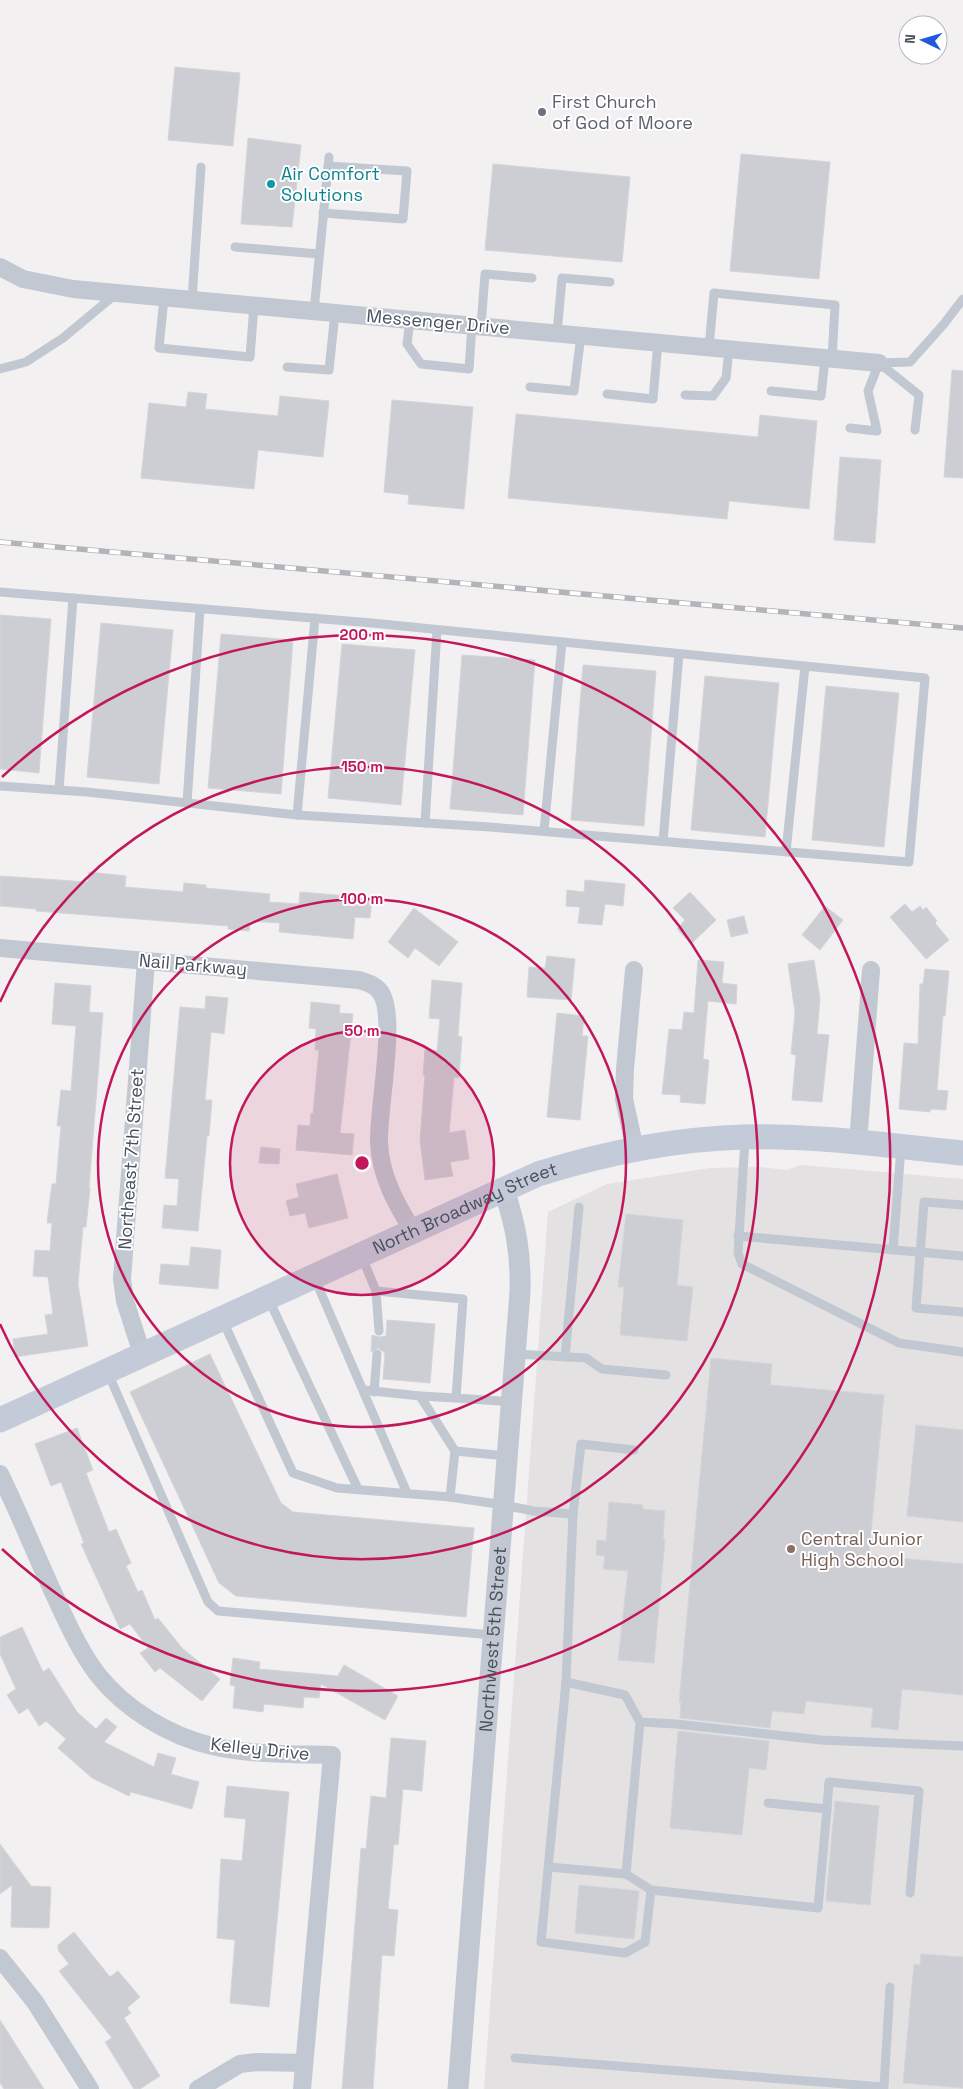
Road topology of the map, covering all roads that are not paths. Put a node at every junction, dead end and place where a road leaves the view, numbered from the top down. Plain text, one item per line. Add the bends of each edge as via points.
1 (201, 167) dead end
2 (323, 213) junction
3 (235, 247) dead end
4 (319, 254) junction
5 (2, 270) edge
6 (532, 278) dead end
7 (610, 282) dead end
8 (117, 293) junction
9 (164, 298) junction
10 (963, 299) edge
11 (192, 300) junction
12 (254, 305) junction
13 (314, 311) junction
14 (335, 313) junction
15 (410, 320) junction
16 (476, 325) junction
17 (557, 333) junction
18 (581, 335) junction
19 (658, 342) junction
20 (709, 347) junction
21 (729, 349) junction
22 (829, 359) junction
23 (879, 364) junction
24 (287, 367) dead end
25 (0, 369) edge
26 (530, 387) dead end
27 (772, 391) dead end
28 (608, 394) dead end
29 (685, 395) dead end
30 (850, 428) dead end
31 (915, 430) dead end
32 (0, 592) edge
33 (73, 598) junction
34 (200, 609) junction
35 (315, 618) junction
36 (438, 630) junction
37 (562, 642) junction
38 (679, 654) junction
39 (805, 666) junction
40 (0, 786) edge
41 (59, 790) junction
42 (187, 803) junction
43 (297, 815) junction
44 (425, 823) junction
45 (544, 831) junction
46 (663, 841) junction
47 (786, 852) junction
48 (0, 948) edge
49 (146, 961) junction
50 (634, 970) dead end
51 (871, 970) dead end
52 (745, 1137) junction
53 (858, 1143) junction
54 (901, 1147) junction
55 (635, 1149) junction
56 (963, 1152) edge
57 (504, 1190) junction
58 (963, 1205) edge
59 (579, 1207) dead end
60 (413, 1231) junction
61 (738, 1236) junction
62 (893, 1250) junction
63 (920, 1253) junction
64 (360, 1255) junction
65 (963, 1256) edge
66 (314, 1276) junction
67 (376, 1291) junction
68 (268, 1297) junction
69 (963, 1312) edge
70 (222, 1318) junction
71 (379, 1331) dead end
72 (963, 1352) edge
73 (142, 1354) junction
74 (377, 1354) dead end
75 (516, 1354) junction
76 (565, 1357) junction
77 (107, 1371) junction
78 (666, 1375) dead end
79 (364, 1390) junction
80 (374, 1392) junction
81 (420, 1396) junction
82 (456, 1398) junction
83 (512, 1402) junction
84 (0, 1420) edge
85 (634, 1450) dead end
86 (455, 1451) junction
87 (508, 1456) junction
88 (0, 1474) edge
89 (358, 1489) junction
90 (407, 1494) junction
91 (450, 1497) junction
92 (504, 1504) junction
93 (573, 1514) junction
94 (493, 1635) junction
95 (566, 1682) junction
96 (640, 1722) junction
97 (963, 1746) edge
98 (768, 1803) dead end
99 (827, 1809) junction
100 (549, 1867) junction
101 (626, 1874) junction
102 (651, 1890) junction
103 (910, 1893) dead end
104 (0, 1958) edge
105 (890, 1987) dead end
106 (515, 2058) dead end
107 (304, 2063) junction
108 (90, 2089) edge
109 (198, 2089) edge
110 (302, 2089) edge
111 (458, 2089) edge

1 - 11 lane
2 - 2 lane via 328,162 407,171 403,219
2 - 4 lane
3 - 4 lane
4 - 13 lane
5 - 8 street, Messenger Drive via 46,285
6 - 16 lane via 485,274
7 - 17 lane via 562,278
8 - 9 street, Messenger Drive
8 - 25 lane via 48,348 26,362
9 - 11 street, Messenger Drive
9 - 12 lane via 159,348 250,357
10 - 23 lane via 910,362
11 - 12 street, Messenger Drive
12 - 13 street, Messenger Drive
13 - 14 street, Messenger Drive
14 - 15 street, Messenger Drive
14 - 24 lane via 329,370
15 - 16 street, Messenger Drive
15 - 16 lane via 407,344 421,364 468,369
16 - 17 street, Messenger Drive
17 - 18 street, Messenger Drive
18 - 19 street, Messenger Drive
18 - 26 lane via 574,391
19 - 20 street, Messenger Drive
19 - 28 lane via 654,399
20 - 21 street, Messenger Drive
20 - 22 lane via 714,293 836,305
21 - 22 street, Messenger Drive
21 - 29 lane via 726,378 713,396
22 - 23 street, Messenger Drive
22 - 27 lane via 821,396
23 - 30 lane via 868,392 877,431
23 - 31 lane via 919,395
32 - 33 lane
33 - 34 lane
33 - 41 lane
34 - 35 lane
34 - 42 lane
35 - 36 lane
35 - 43 lane
36 - 37 lane
36 - 44 lane
37 - 38 lane
37 - 45 lane
38 - 39 lane
38 - 46 lane
39 - 47 lane
39 - 47 lane via 925,678 909,862
40 - 41 lane
41 - 42 lane
42 - 43 lane
43 - 44 lane
44 - 45 lane
45 - 46 lane
46 - 47 lane
48 - 49 street, Nail Parkway
49 - 60 street, Nail Parkway via 359,980 370,983 382,994 388,1025 380,1125 381,1156 390,1189
49 - 73 street, Northeast 7th Street via 122,1279 127,1310
50 - 55 street via 624,1099
51 - 53 street
52 - 53 main road, North Broadway Street
52 - 55 main road, North Broadway Street
52 - 61 lane
53 - 54 main road, North Broadway Street
54 - 56 main road, North Broadway Street
54 - 62 lane
55 - 57 main road, North Broadway Street via 573,1163 538,1174
57 - 60 main road, North Broadway Street
57 - 75 street, Northwest 5th Street via 520,1252
58 - 63 lane via 924,1202
59 - 76 lane
60 - 64 main road, North Broadway Street
61 - 62 lane
61 - 72 lane via 738,1258 748,1268 899,1343
62 - 63 lane
63 - 65 lane
63 - 69 lane via 916,1308
64 - 66 main road, North Broadway Street
64 - 67 lane
66 - 68 main road, North Broadway Street
66 - 79 lane
67 - 71 lane
67 - 82 lane via 463,1299
68 - 70 main road, North Broadway Street
68 - 89 lane
70 - 73 main road, North Broadway Street
70 - 89 lane via 293,1473 337,1488
73 - 77 main road, North Broadway Street
74 - 80 lane
75 - 76 lane
75 - 83 street, Northwest 5th Street
76 - 78 lane via 586,1358 602,1369
77 - 84 main road, North Broadway Street
77 - 94 lane via 208,1602 218,1611
79 - 80 lane
79 - 90 lane
80 - 81 lane
81 - 82 lane
81 - 86 lane
82 - 83 lane
83 - 87 street, Northwest 5th Street
85 - 93 lane via 581,1444
86 - 87 lane
86 - 91 lane
87 - 92 street, Northwest 5th Street
88 - 107 street, Kelley Drive via 85,1656 118,1695 162,1726 212,1746 332,1755
89 - 90 lane
90 - 91 lane
91 - 92 lane
92 - 93 lane via 533,1511
92 - 94 street, Northwest 5th Street
93 - 95 lane
94 - 111 street, Northwest 5th Street
95 - 96 lane via 624,1695
95 - 100 lane
96 - 97 lane via 821,1740
96 - 101 lane
98 - 99 lane
99 - 102 lane via 818,1908
99 - 103 lane via 829,1782 919,1791
100 - 101 lane
100 - 102 lane via 541,1942 625,1953 645,1942
101 - 102 lane
104 - 108 street via 35,2002
105 - 106 lane via 884,2087
107 - 109 street via 240,2064
107 - 110 street, Kelley Drive

